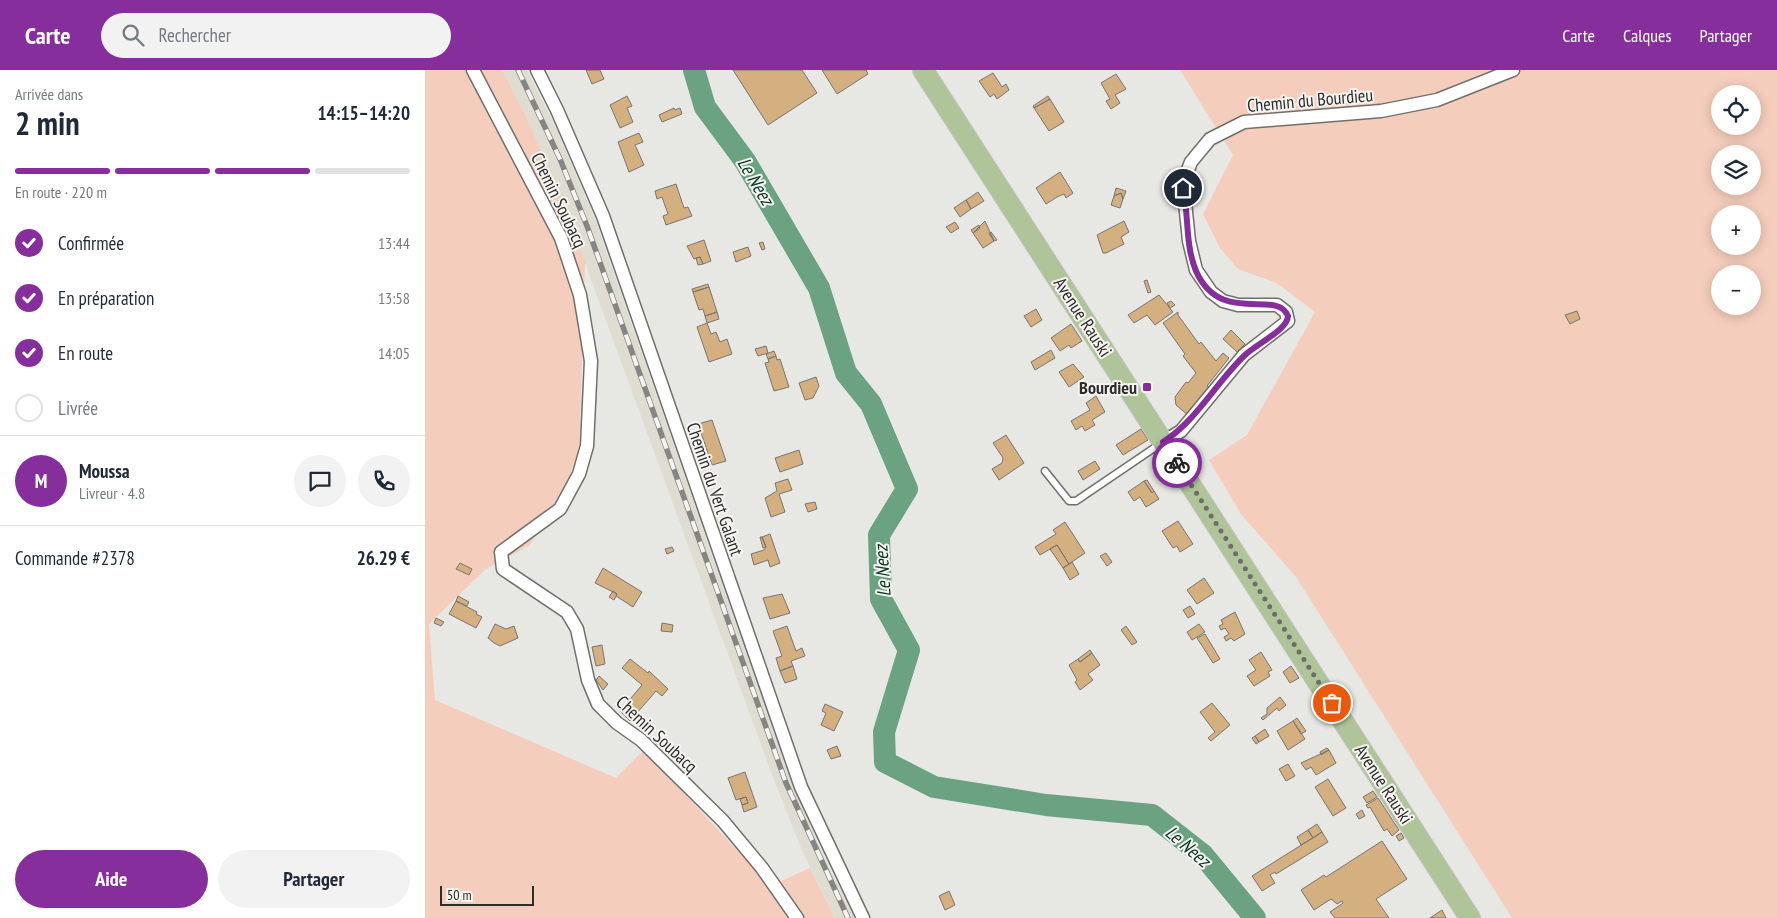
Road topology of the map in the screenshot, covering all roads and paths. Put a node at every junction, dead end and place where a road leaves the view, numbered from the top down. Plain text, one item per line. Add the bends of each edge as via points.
1 (473, 70) edge
2 (537, 70) edge
3 (923, 70) edge
4 (1513, 70) edge
5 (1163, 442) junction
6 (1045, 471) dead end
7 (797, 918) edge
8 (863, 918) edge
9 (1470, 918) edge

1 - 7 street, Chemin Soubacq via 561,238 580,295 591,361 587,446 579,474 560,509 501,552 503,569 567,612 577,629 588,680 598,704 641,740 723,821
2 - 8 street, Chemin du Vert Galant via 603,216 801,788
3 - 5 main road, Avenue Rauski
4 - 5 street, Chemin du Bourdieu via 1437,100 1381,111 1244,122 1210,139 1191,162 1183,183 1189,241 1196,270 1211,292 1223,301 1238,305 1277,305 1286,312 1288,322 1244,355 1181,431
5 - 6 lane via 1077,501 1064,497
5 - 9 main road, Avenue Rauski

